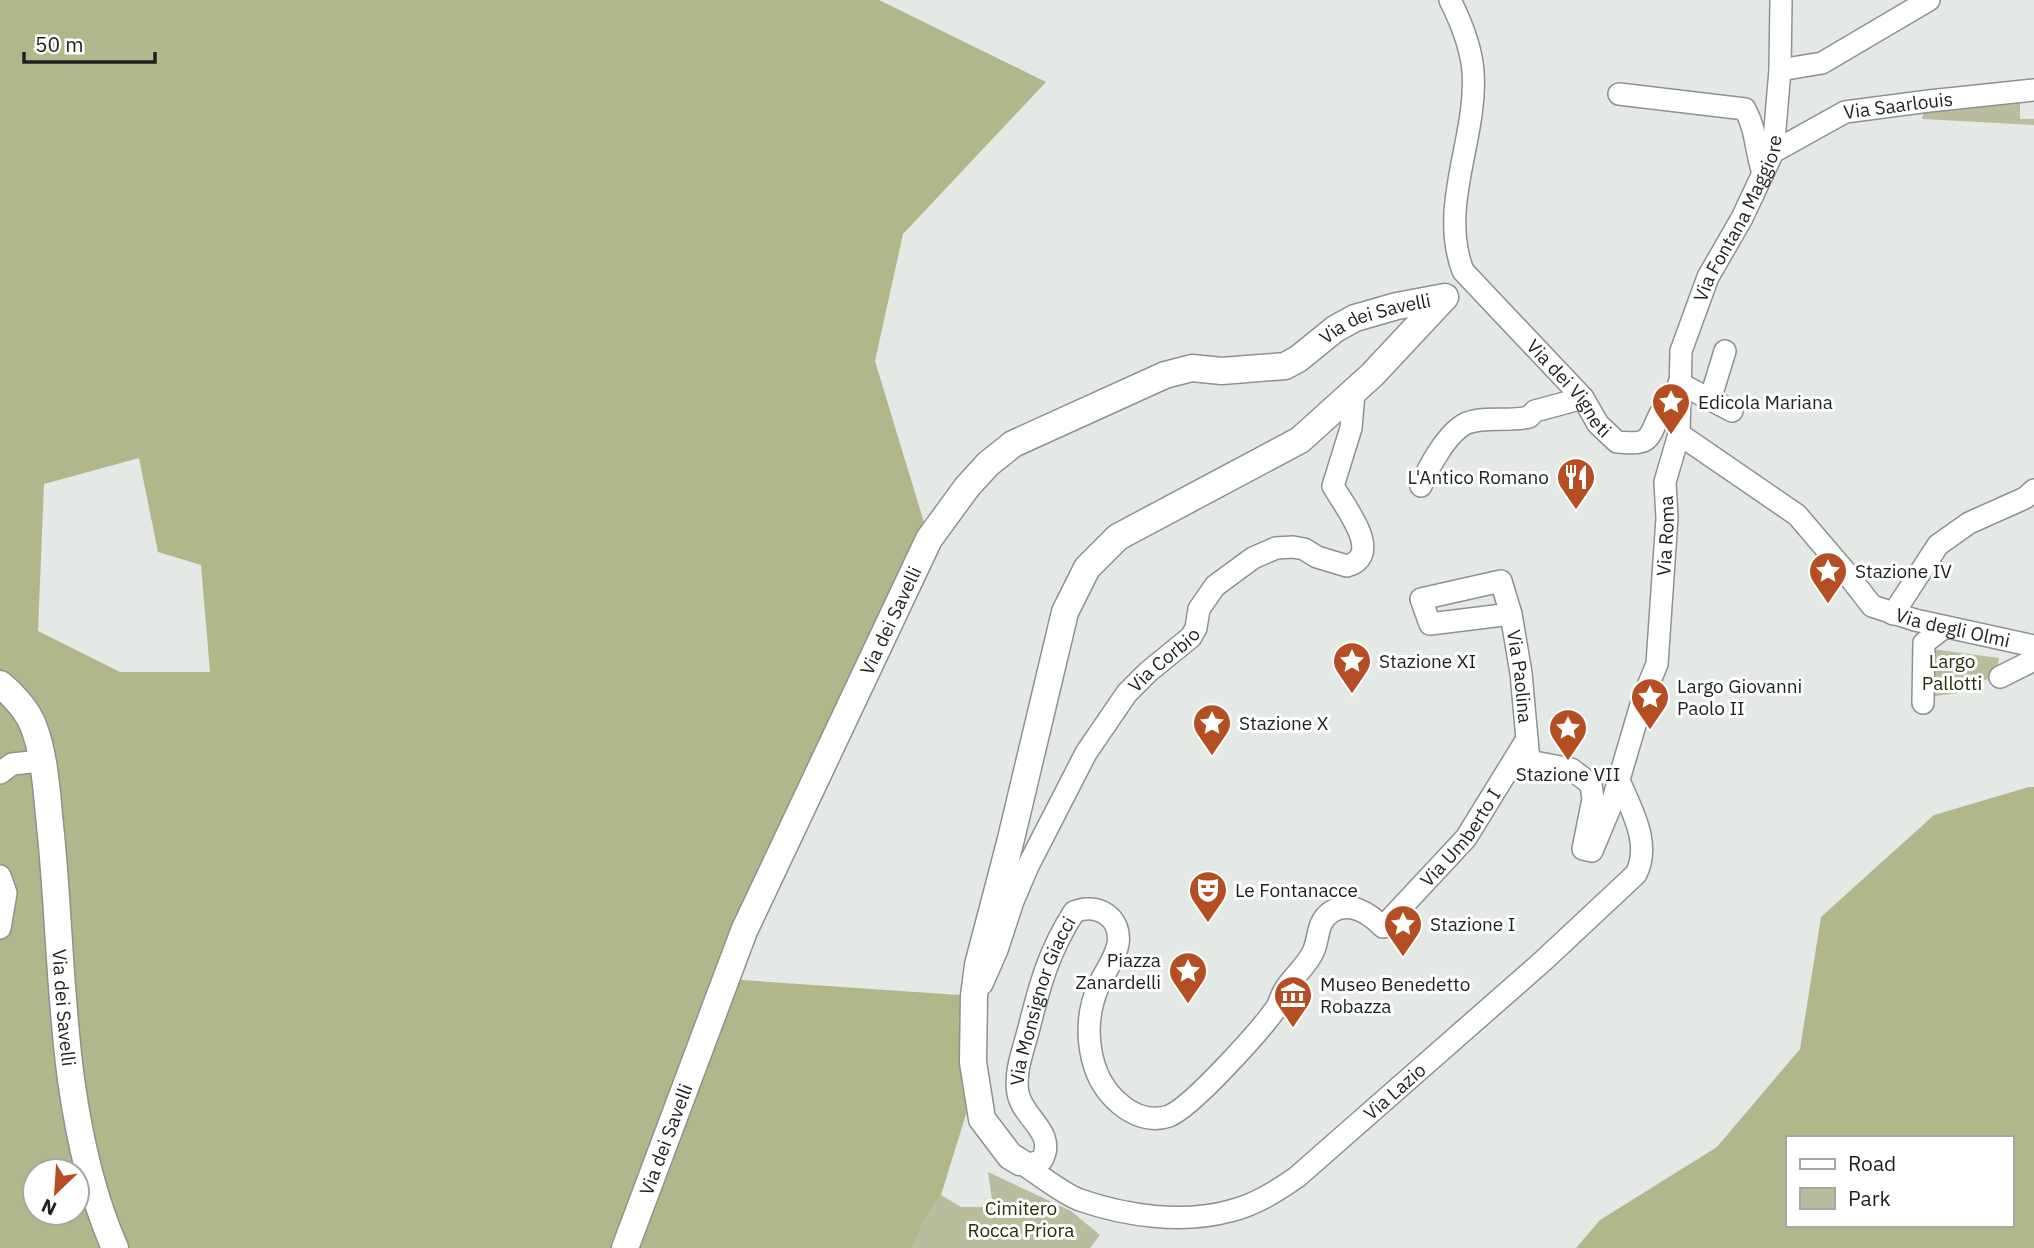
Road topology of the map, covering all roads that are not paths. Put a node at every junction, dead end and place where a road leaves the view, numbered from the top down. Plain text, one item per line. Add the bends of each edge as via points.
1 (1450, 0) edge
2 (1781, 0) edge
3 (1928, 0) edge
4 (1780, 70) junction
5 (2034, 90) edge
6 (1619, 94) dead end
7 (1773, 152) junction
8 (1763, 173) junction
9 (1463, 271) junction
10 (1445, 297) junction
11 (1725, 351) dead end
12 (1679, 391) junction
13 (1354, 393) junction
14 (1583, 398) junction
15 (1710, 400) junction
16 (1732, 411) dead end
17 (1679, 434) junction
18 (1421, 486) dead end
19 (2034, 490) edge
20 (1511, 614) dead end
21 (1893, 614) junction
22 (1945, 626) junction
23 (2034, 646) edge
24 (2034, 660) edge
25 (2000, 677) dead end
26 (0, 684) edge
27 (1923, 703) dead end
28 (1527, 739) junction
29 (41, 761) junction
30 (0, 773) edge
31 (1618, 778) junction
32 (0, 876) edge
33 (0, 928) edge
34 (1314, 952) joint
35 (974, 996) junction
36 (1020, 1162) junction
37 (115, 1248) edge
38 (625, 1248) edge

1 - 9 street via 1463,26 1473,69 1455,216
2 - 4 street, Via Fontana Maggiore
3 - 4 street via 1822,63
4 - 7 street, Via Fontana Maggiore
5 - 7 street, Via Saarlouis via 1845,112
6 - 8 street via 1745,109 1755,127
7 - 8 street, Via Fontana Maggiore
8 - 12 street, Via Fontana Maggiore via 1708,277 1681,351
9 - 10 street, Via dei Savelli
9 - 14 street, Via dei Vigneti
10 - 13 street, Via dei Savelli
10 - 38 street, Via dei Savelli via 1355,318 1285,366 1222,371 1192,368 1165,375 1013,444 967,487 929,539 744,931
11 - 15 street
12 - 14 street, Via dei Vigneti via 1662,409 1649,438 1641,443 1617,442 1598,424
12 - 15 street
12 - 17 street, Via Fontana Maggiore
13 - 35 street, Via dei Savelli via 1300,440 1118,537 1087,568 1065,612
13 - 35 street, Via Corbio via 1351,428 1333,486 1359,530 1360,560 1347,566 1304,549 1276,548 1253,558 1215,586 1199,609 1191,637 1127,693 1086,753 1027,866 986,978
14 - 18 street via 1535,411 1529,417 1468,423 1439,452
15 - 16 street
17 - 21 street, Via degli Olmi via 1797,516 1872,606
17 - 31 street, Via Roma via 1665,481 1667,518 1657,664
19 - 21 street via 1969,523 1938,545
20 - 28 street, Via Paolina
21 - 22 street, Via degli Olmi
22 - 23 street, Via degli Olmi
22 - 27 street via 1924,643
24 - 25 street
26 - 29 street, Via dei Savelli via 29,717
28 - 31 street, Via Roma via 1529,761 1571,768 1591,784 1593,799 1583,849 1589,852 1597,844
28 - 34 street, Via Umberto I via 1466,838 1383,927 1361,910 1332,911 1315,937
29 - 30 street via 12,764
29 - 37 street, Via dei Savelli via 71,1078 89,1173
31 - 36 street, Via Lazio via 1640,831 1642,858 1636,874 1543,961 1277,1191 1231,1211 1163,1216 1077,1199
32 - 33 street via 6,893
34 - 36 street, Via Monsignor Giacci via 1276,1008 1198,1095 1170,1115 1147,1119 1126,1109 1107,1091 1092,1055 1090,1008 1116,954 1117,926 1103,911 1074,912 1038,986 1017,1084 1021,1103 1044,1136 1046,1151 1042,1160
35 - 36 street, Via dei Savelli via 974,1062 982,1119

